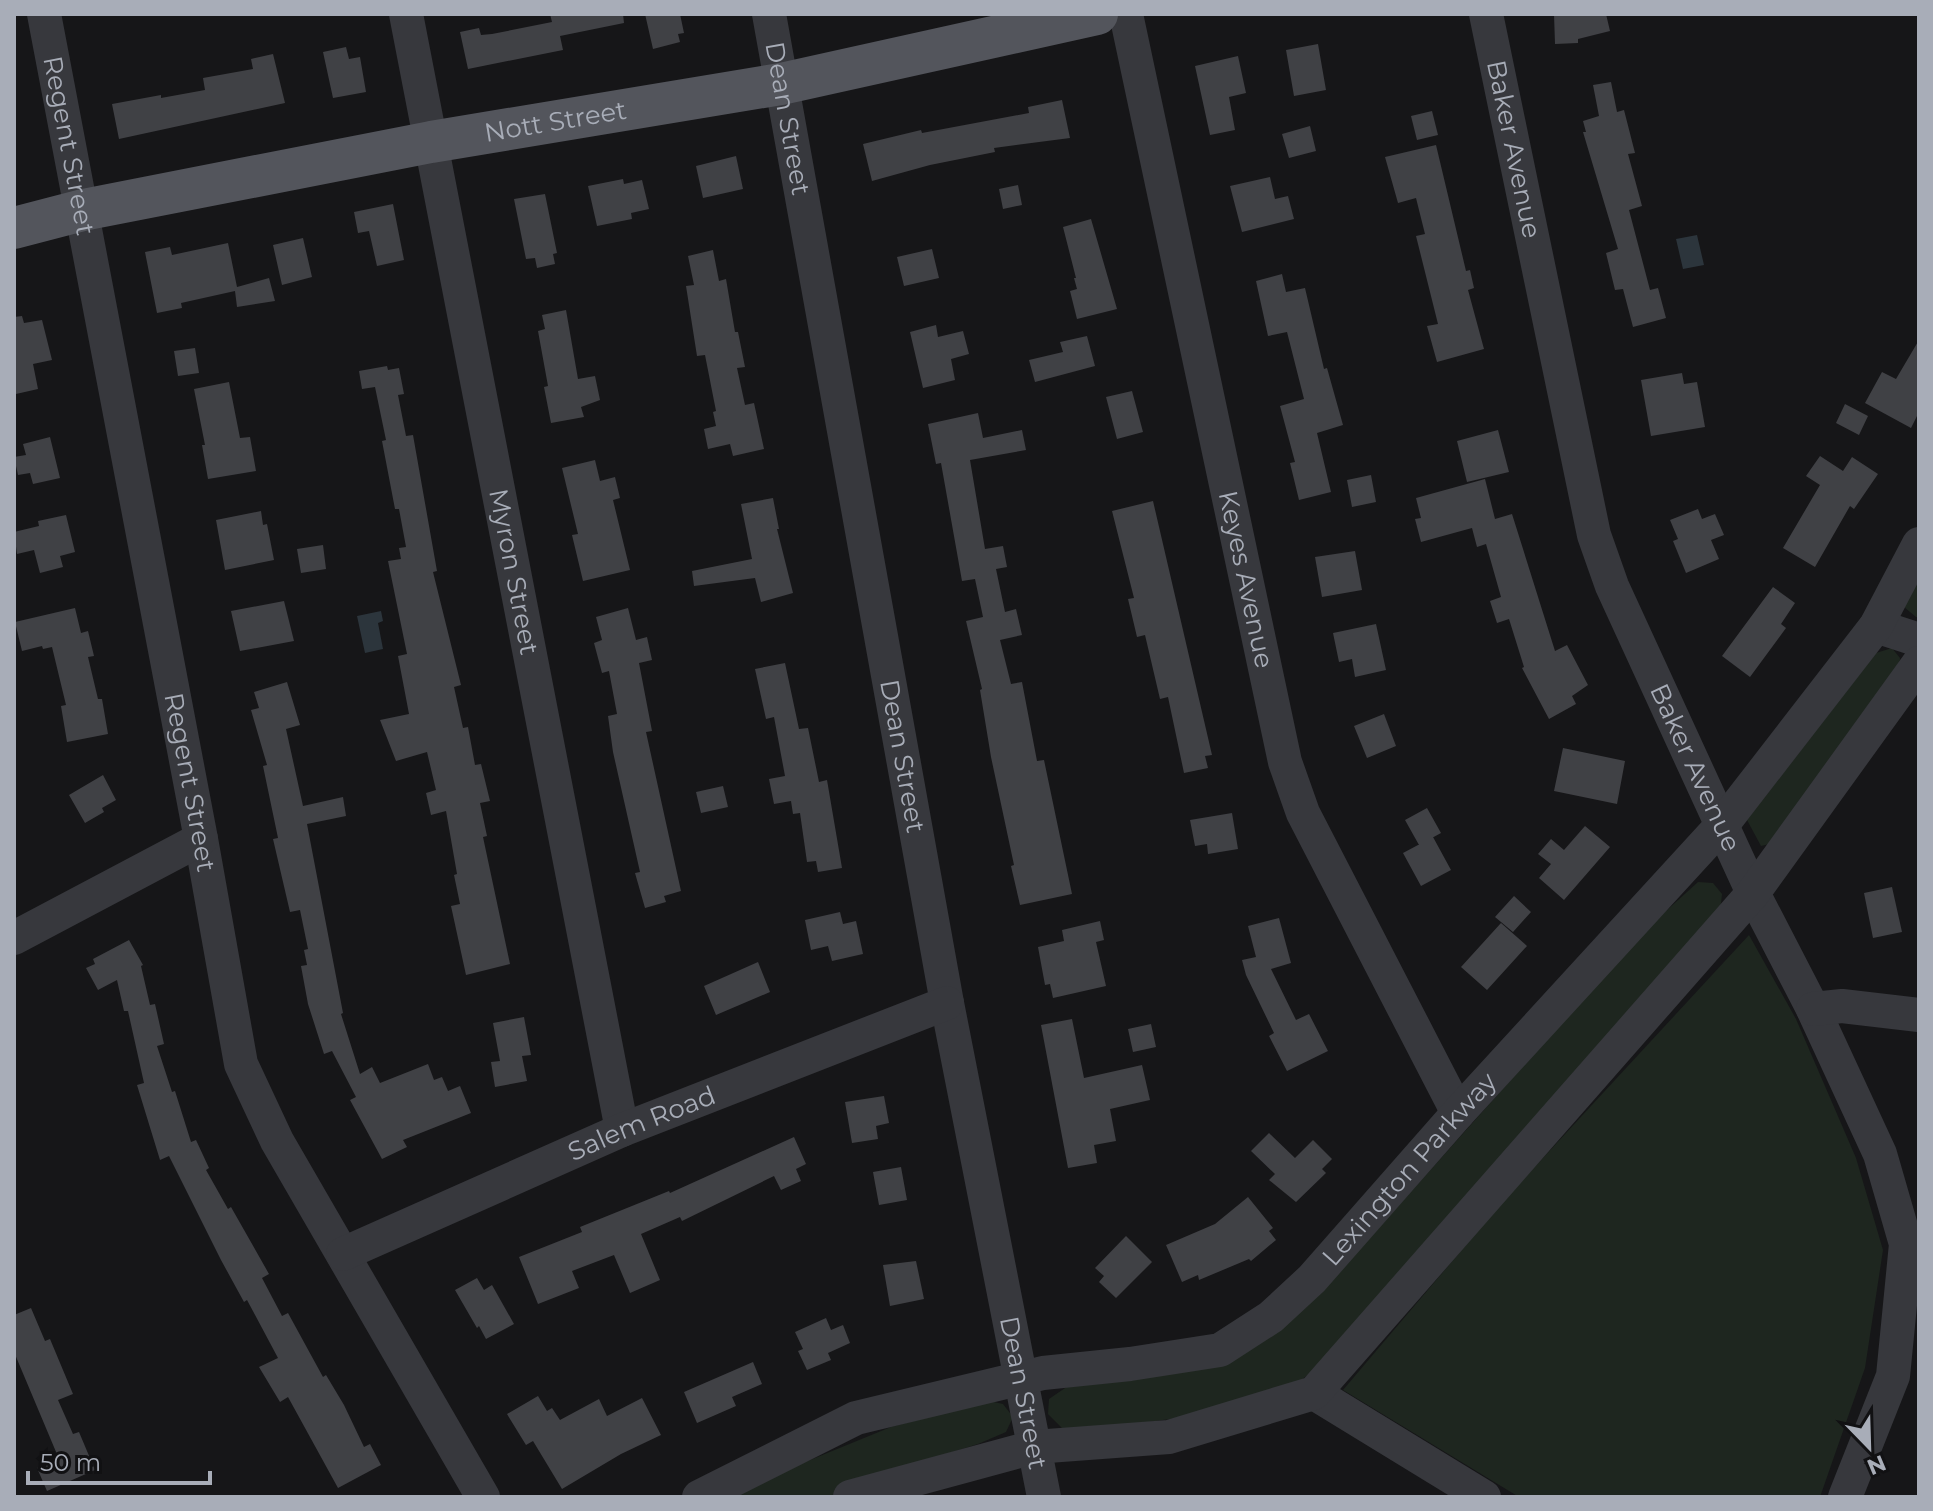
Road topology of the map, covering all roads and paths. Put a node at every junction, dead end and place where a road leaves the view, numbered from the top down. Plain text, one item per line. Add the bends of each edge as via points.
1 (44, 14) edge
2 (406, 14) edge
3 (769, 14) edge
4 (1097, 14) edge
5 (1126, 14) edge
6 (1486, 14) edge
7 (781, 84) junction
8 (431, 142) junction
9 (83, 210) junction
10 (14, 228) edge
11 (1919, 544) edge
12 (1876, 626) junction
13 (1919, 640) edge
14 (1919, 663) edge
15 (1722, 825) junction
16 (201, 839) junction
17 (1753, 893) junction
18 (14, 938) edge
19 (947, 1003) junction
20 (1813, 1009) junction
21 (1919, 1015) edge
22 (1458, 1113) junction
23 (622, 1130) junction
24 (343, 1254) junction
25 (1020, 1378) junction
26 (1906, 1379) edge
27 (1314, 1393) junction
28 (1034, 1447) junction
29 (483, 1497) edge
30 (699, 1497) edge
31 (850, 1497) edge
32 (1044, 1497) edge
33 (1484, 1497) edge
34 (1845, 1497) edge

1 - 9 street, Regent Street
2 - 8 street, Myron Street
3 - 7 street, Dean Street
4 - 7 main road, Nott Street
5 - 22 street, Keyes Avenue via 1285,762 1303,813
6 - 15 street, Baker Avenue via 1594,535 1612,586
7 - 8 main road, Nott Street
7 - 19 street, Dean Street
8 - 9 main road, Nott Street
8 - 23 street, Myron Street
9 - 10 main road, Nott Street
9 - 16 street, Regent Street
11 - 12 street, Lexington Parkway
12 - 13 street
12 - 15 street, Lexington Parkway
14 - 17 street
15 - 17 street, Baker Avenue
15 - 22 street, Lexington Parkway
16 - 18 street
16 - 24 street, Regent Street via 241,1064 277,1141
17 - 20 street, Baker Avenue
17 - 27 street
19 - 23 street, Salem Road
19 - 25 street, Dean Street
20 - 21 street via 1842,1006
20 - 26 street, Baker Avenue via 1880,1154 1906,1244
22 - 25 street, Lexington Parkway via 1312,1279 1271,1317 1220,1350
23 - 24 street, Salem Road
24 - 29 street, Regent Street
25 - 28 street, Dean Street
25 - 30 street, Lexington Parkway via 856,1418
26 - 34 street, Baker Avenue
27 - 28 street via 1169,1437
27 - 33 street
28 - 31 street
28 - 32 street, Dean Street

